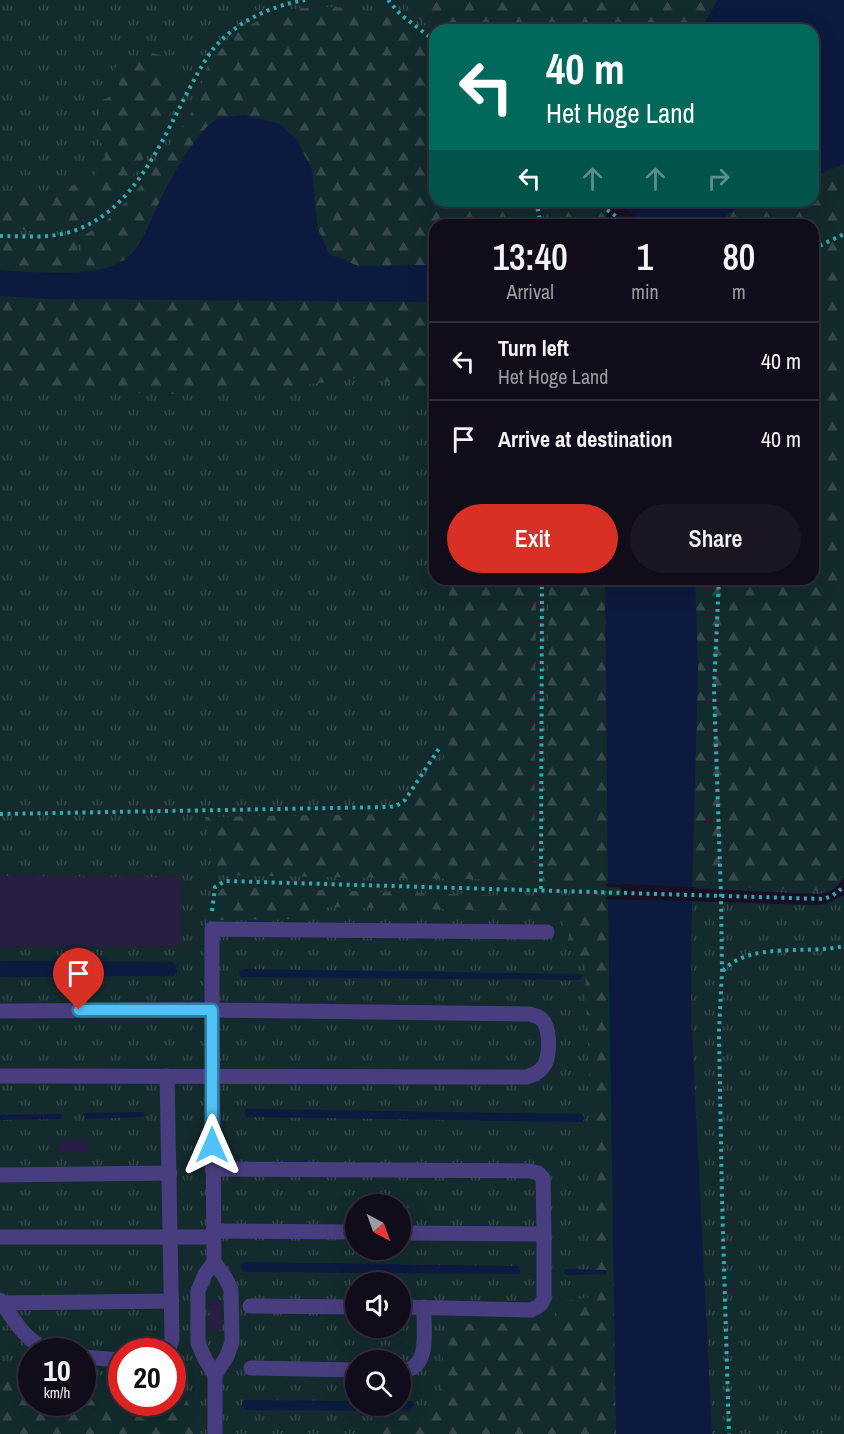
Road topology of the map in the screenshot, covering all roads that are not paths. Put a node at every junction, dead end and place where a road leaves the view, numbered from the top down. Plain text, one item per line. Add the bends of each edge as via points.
1 (547, 932) dead end
2 (212, 1010) junction
3 (0, 1011) edge
4 (212, 1075) junction
5 (0, 1076) edge
6 (167, 1076) junction
7 (212, 1168) junction
8 (170, 1173) junction
9 (0, 1176) edge
10 (345, 1232) edge
11 (411, 1233) edge
12 (213, 1234) junction
13 (544, 1234) junction
14 (171, 1236) junction
15 (0, 1237) edge
16 (214, 1262) junction
17 (1, 1301) edge
18 (172, 1301) junction
19 (250, 1306) dead end
20 (345, 1307) edge
21 (411, 1307) edge
22 (424, 1307) junction
23 (29, 1338) edge
24 (172, 1338) edge
25 (251, 1368) dead end
26 (411, 1369) edge
27 (345, 1370) edge
28 (215, 1376) junction
29 (215, 1434) edge

1 - 2 street via 212,929
2 - 3 street
2 - 4 street
2 - 4 street via 529,1014 538,1016 548,1032 547,1060 536,1074 526,1077
4 - 6 street
4 - 7 street
5 - 6 street
6 - 8 street
7 - 12 street
7 - 13 street via 530,1171 543,1178
8 - 9 street
8 - 14 street
10 - 12 street
11 - 13 street
12 - 14 street
12 - 16 street
13 - 22 street via 544,1298 537,1308
14 - 15 street
14 - 18 street
16 - 28 street via 198,1291 198,1343
16 - 28 street via 231,1290 232,1342
17 - 18 street
17 - 23 street
18 - 24 street
19 - 20 street
21 - 22 street
22 - 26 street via 423,1356 420,1364
25 - 27 street
28 - 29 street

